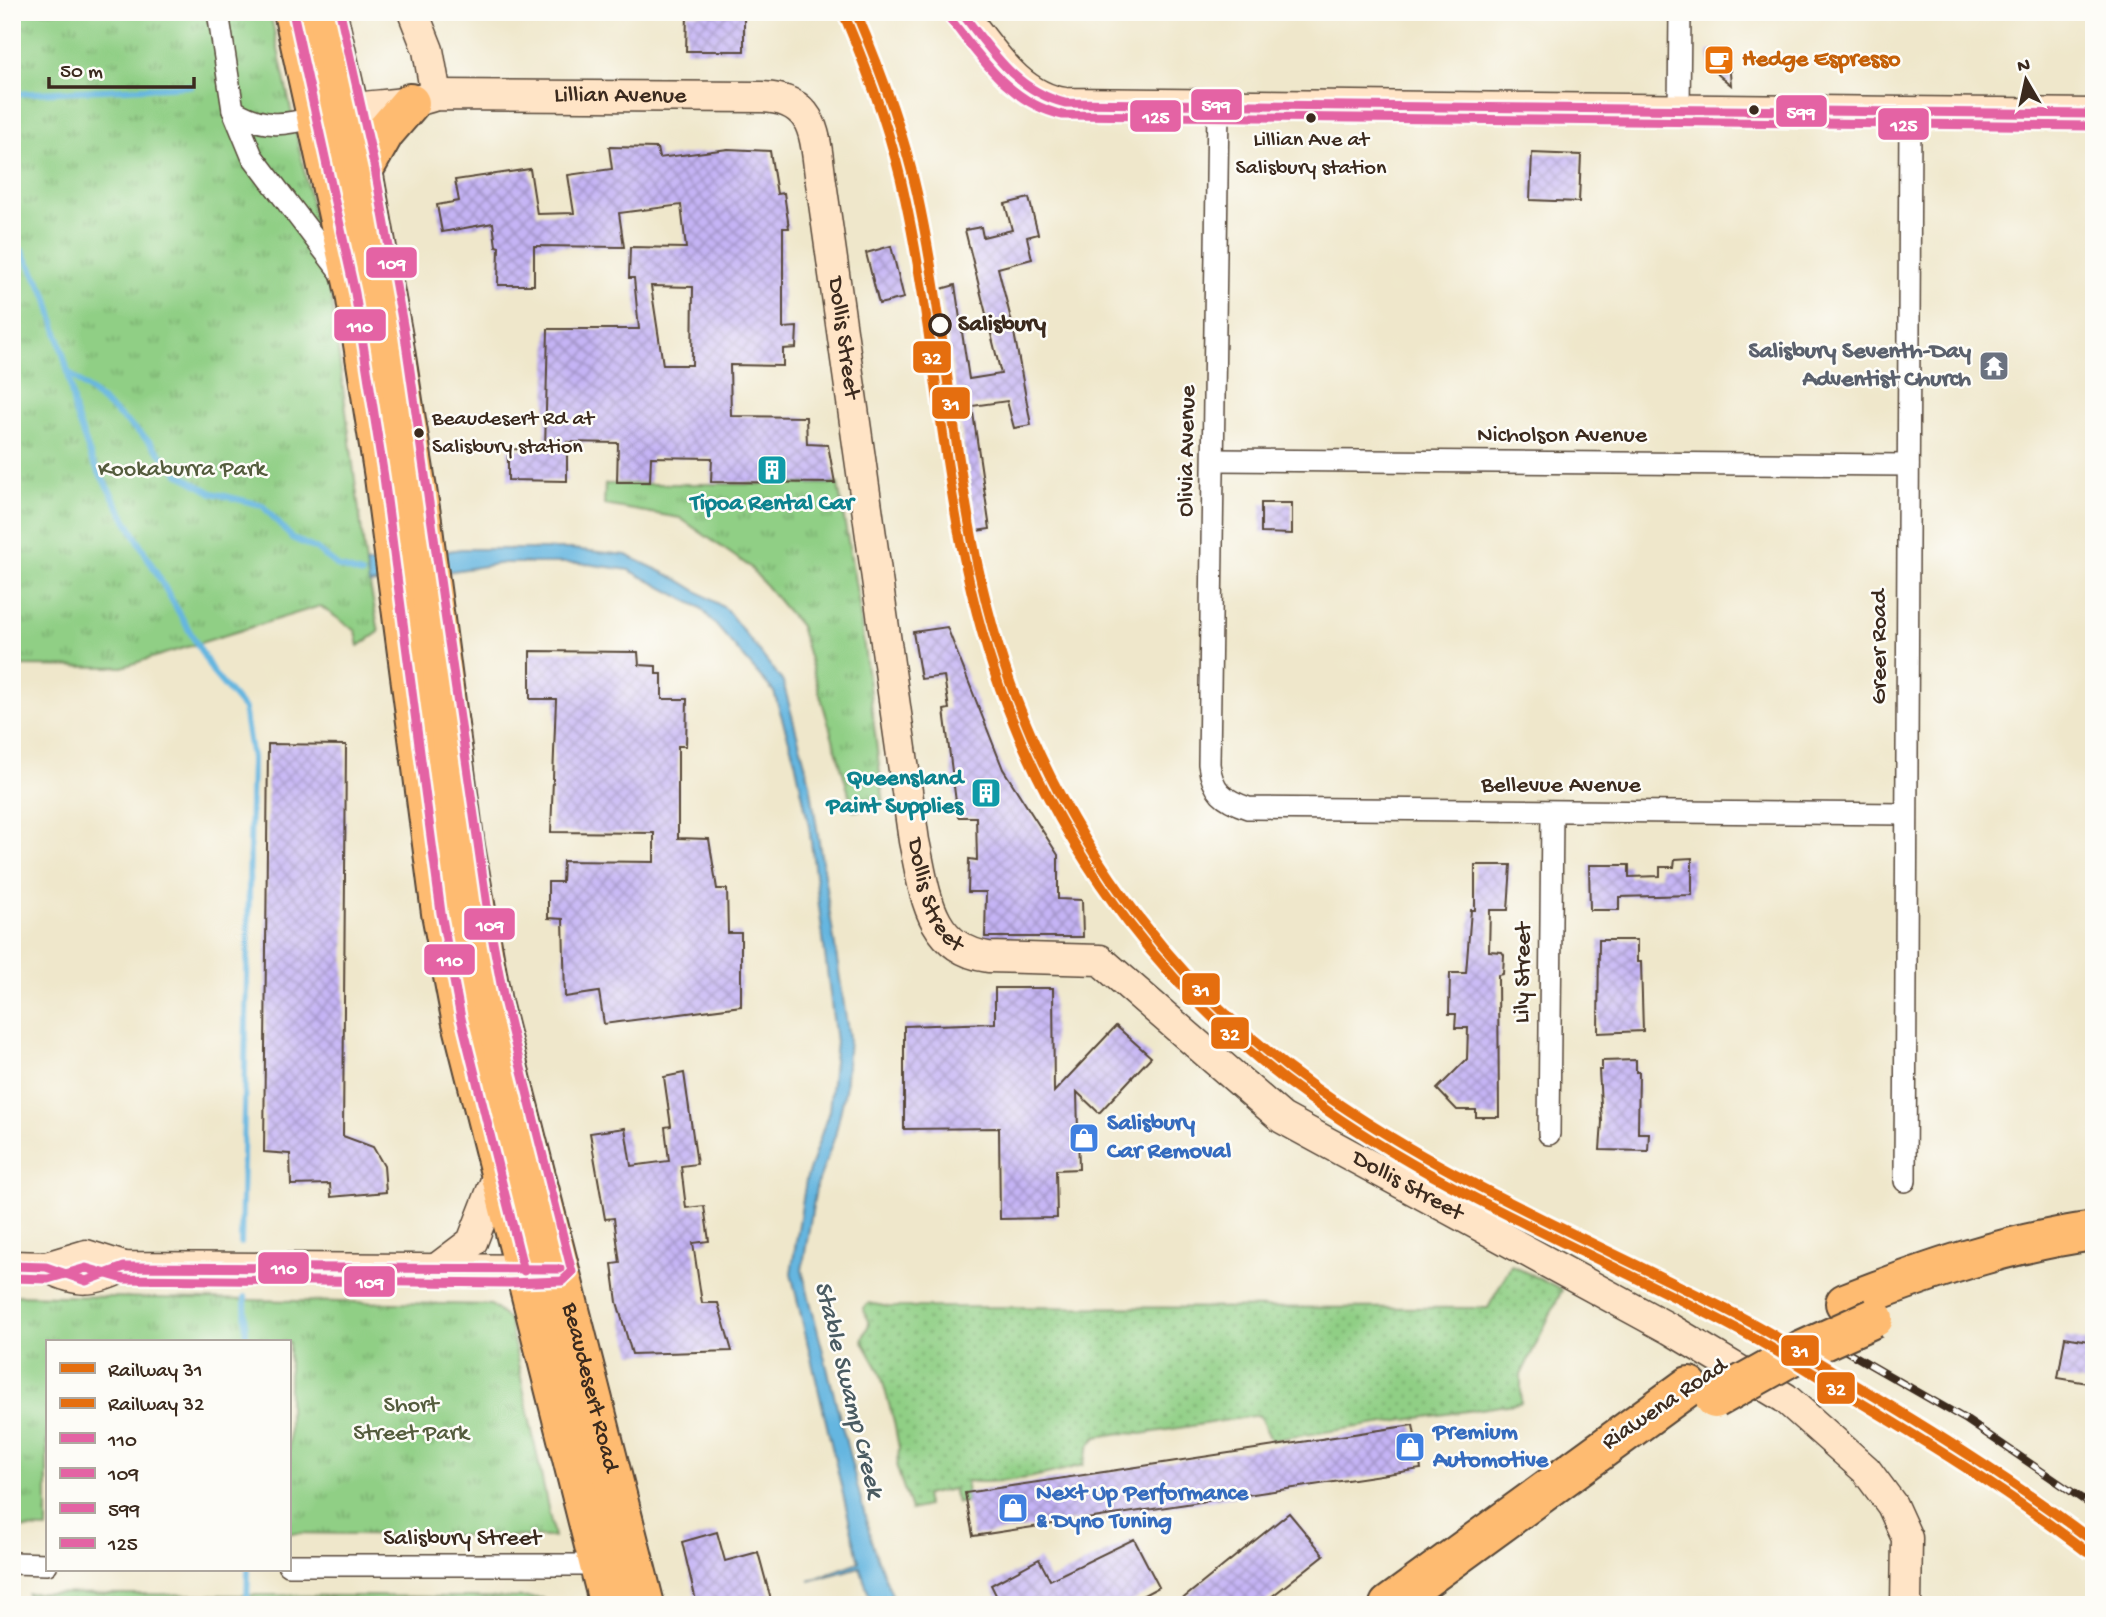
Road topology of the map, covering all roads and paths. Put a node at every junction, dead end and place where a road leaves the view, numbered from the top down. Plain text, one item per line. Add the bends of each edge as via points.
1 (218, 12) edge
2 (293, 12) edge
3 (327, 12) edge
4 (413, 12) edge
5 (961, 12) edge
6 (1680, 12) edge
7 (423, 99) junction
8 (330, 103) junction
9 (1218, 106) junction
10 (802, 108) joint
11 (233, 110) junction
12 (1679, 110) junction
13 (1910, 112) junction
14 (2094, 114) edge
15 (363, 172) junction
16 (355, 293) junction
17 (1215, 460) junction
18 (1908, 465) junction
19 (405, 523) junction
20 (417, 615) junction
21 (1219, 794) joint
22 (1552, 812) junction
23 (1906, 814) junction
24 (1549, 1134) dead end
25 (500, 1170) junction
26 (1905, 1181) dead end
27 (2094, 1231) edge
28 (2094, 1255) edge
29 (12, 1266) edge
30 (435, 1270) junction
31 (542, 1270) junction
32 (1859, 1310) junction
33 (1702, 1393) junction
34 (12, 1563) edge
35 (46, 1564) edge
36 (617, 1564) junction
37 (290, 1565) edge
38 (609, 1605) edge
39 (645, 1605) edge
40 (1389, 1605) edge
41 (1432, 1605) edge
42 (1906, 1605) edge

1 - 11 street, Beaudesert Road
2 - 8 highway, Beaudesert Road
3 - 8 highway, Beaudesert Road
4 - 7 street via 428,50
5 - 9 street via 1026,89 1045,99
6 - 12 street
7 - 8 street, Lillian Avenue
7 - 10 street, Lillian Avenue via 773,97
7 - 15 highway via 385,132
8 - 11 street via 286,125 261,125
8 - 15 highway, Beaudesert Road
8 - 16 highway, Beaudesert Road
9 - 12 street
9 - 17 street, Olivia Avenue
10 - 42 street, Dollis Street via 812,132 822,190 914,841 925,893 946,938 971,954 988,957 1100,960 1282,1118 1670,1329 1785,1398 1866,1469 1892,1505 1907,1538
11 - 16 street, Beaudesert Road via 252,156
12 - 13 street
13 - 14 street
13 - 18 street, Greer Road
15 - 19 highway, Beaudesert Road via 394,339
16 - 19 highway, Beaudesert Road
17 - 18 street, Nicholson Avenue
17 - 21 street, Olivia Avenue via 1209,764
18 - 23 street, Greer Road
19 - 20 highway, Beaudesert Road
20 - 25 highway, Beaudesert Road via 441,914 461,1018
20 - 31 highway, Beaudesert Road via 465,846
21 - 22 street, Bellevue Avenue via 1248,808
22 - 23 street, Bellevue Avenue
22 - 24 street, Lily Street
23 - 26 street, Greer Road
25 - 30 street via 472,1242
25 - 31 highway, Beaudesert Road
27 - 32 highway, Riawena Road via 1933,1269
28 - 32 highway, Riawena Road
29 - 30 street via 46,1267 86,1281 124,1267
30 - 31 street
31 - 36 highway, Beaudesert Road
32 - 33 highway, Riawena Road, bridge via 1801,1351
33 - 40 highway, Riawena Road
33 - 41 highway, Riawena Road
34 - 35 street
36 - 37 street, Salisbury Street
36 - 38 highway, Beaudesert Road
36 - 39 highway, Beaudesert Road

